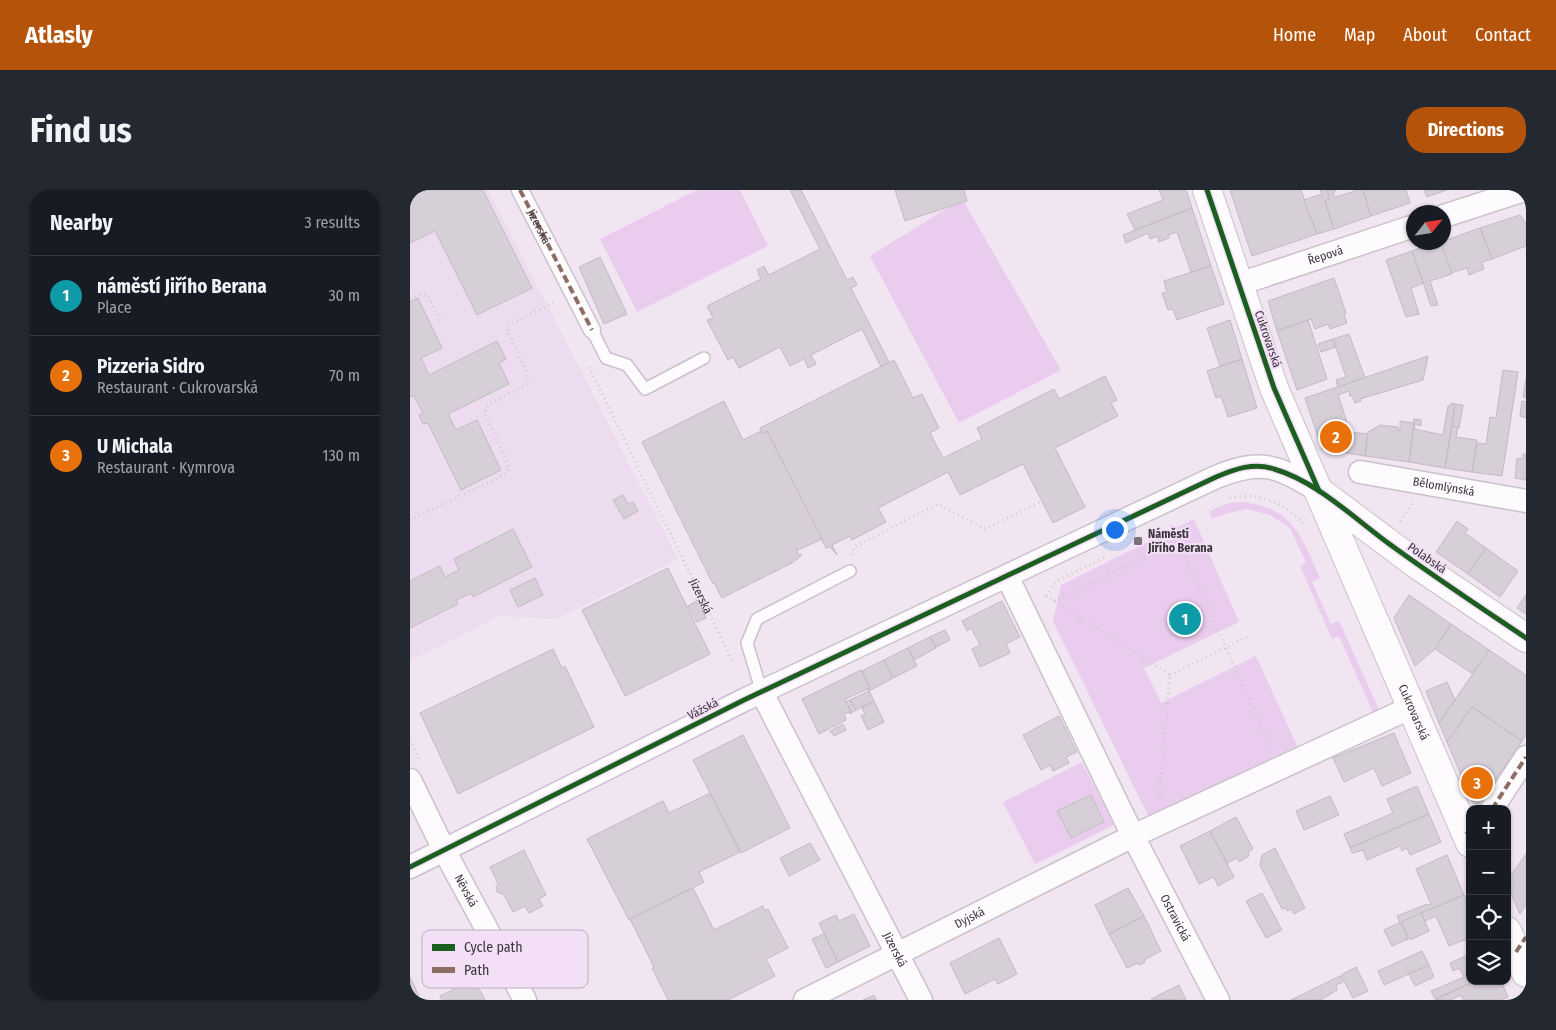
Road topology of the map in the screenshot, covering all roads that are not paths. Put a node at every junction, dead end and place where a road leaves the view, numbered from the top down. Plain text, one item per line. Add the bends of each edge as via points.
1 (520, 190) edge
2 (1207, 190) edge
3 (1524, 190) edge
4 (1451, 214) edge
5 (1406, 229) edge
6 (1239, 284) junction
7 (592, 330) joint
8 (704, 358) dead end
9 (1360, 472) dead end
10 (1319, 491) junction
11 (1526, 501) edge
12 (850, 571) road end
13 (1007, 576) junction
14 (1526, 638) edge
15 (762, 693) junction
16 (1412, 707) junction
17 (1526, 757) edge
18 (410, 780) edge
19 (1495, 805) edge
20 (1466, 829) edge
21 (1133, 836) junction
22 (444, 850) junction
23 (410, 867) edge
24 (487, 930) edge
25 (898, 954) junction
26 (519, 988) edge
27 (525, 1000) edge
28 (805, 1000) edge
29 (921, 1000) edge
30 (1218, 1000) edge

1 - 7 street, Jizerská
2 - 6 street, Cukrovarská
3 - 4 street
5 - 6 street, Řepová
6 - 10 street, Cukrovarská via 1274,388
7 - 8 lane via 606,358 626,365 645,389
9 - 11 street, Bělomlýnská
10 - 13 street via 1273,468 1236,469
10 - 14 street, Polabská via 1419,566
10 - 16 street, Cukrovarská
12 - 15 lane via 757,619 747,643
13 - 15 street, Vážská
13 - 21 street
15 - 22 street, Vážská
15 - 25 street, Jizerská
16 - 20 street, Cukrovarská
16 - 21 street
17 - 19 street
18 - 22 street, Něvská
21 - 25 street, Dyjská
21 - 30 street, Ostravická
22 - 23 street, Vážská
22 - 24 street, Něvská
25 - 28 street, Dyjská
25 - 29 street, Jizerská
26 - 27 street, Něvská

